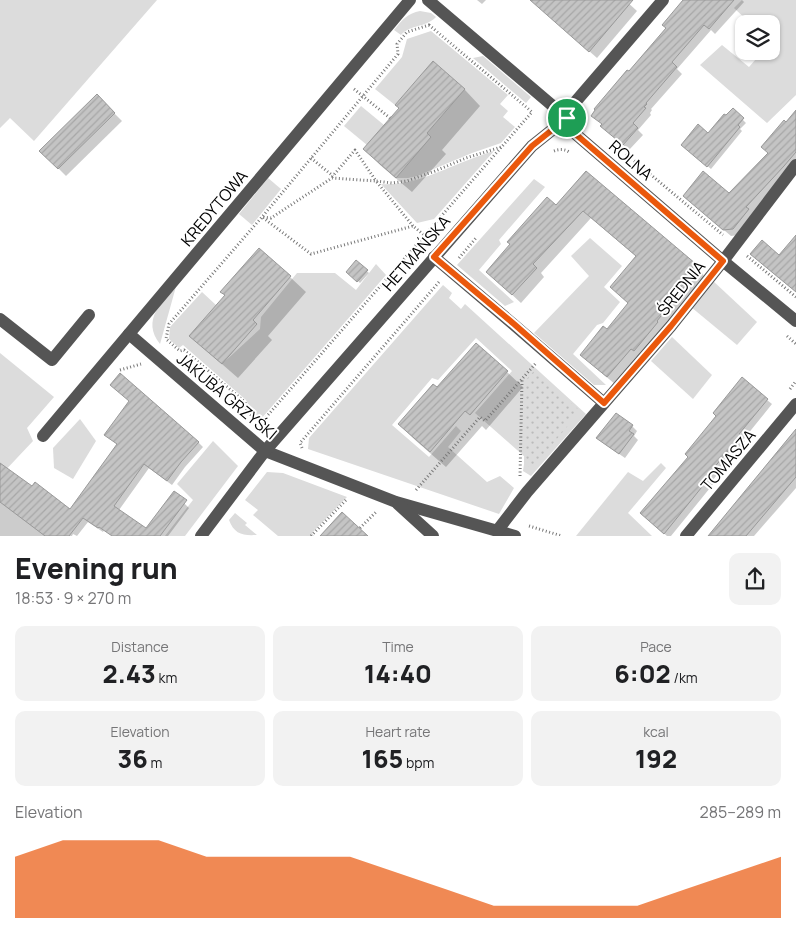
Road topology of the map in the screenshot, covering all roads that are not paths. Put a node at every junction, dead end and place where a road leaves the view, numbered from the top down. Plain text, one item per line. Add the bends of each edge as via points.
1 (410, 0) edge
2 (428, 0) edge
3 (663, 0) edge
4 (567, 118) junction
5 (796, 165) edge
6 (434, 257) junction
7 (723, 261) junction
8 (89, 315) dead end
9 (0, 318) edge
10 (796, 321) edge
11 (129, 334) junction
12 (604, 403) junction
13 (796, 404) edge
14 (42, 436) dead end
15 (264, 451) junction
16 (396, 502) junction
17 (497, 531) junction
18 (201, 536) edge
19 (433, 536) edge
20 (515, 536) edge
21 (686, 536) edge

1 - 11 street, KREDYTOWA
2 - 4 street, ROLNA
3 - 4 street, HETMAŃSKA via 570,107
4 - 6 street, HETMAŃSKA via 532,146
4 - 7 street, ROLNA via 572,131
5 - 7 street, ŚREDNIA
6 - 12 street
6 - 15 street, HETMAŃSKA
7 - 10 street, ROLNA
7 - 12 street, ŚREDNIA
8 - 9 street via 52,360
11 - 14 street, KREDYTOWA
11 - 15 street, JAKUBA GRZYŚKI
12 - 17 street, ŚREDNIA
13 - 21 street, TOMASZA
15 - 16 street, JAKUBA GRZYŚKI
15 - 18 street, HETMAŃSKA
16 - 17 street, JAKUBA GRZYŚKI
16 - 19 street, JAKUBA GRZYŚKI
17 - 20 street, JAKUBA GRZYŚKI

